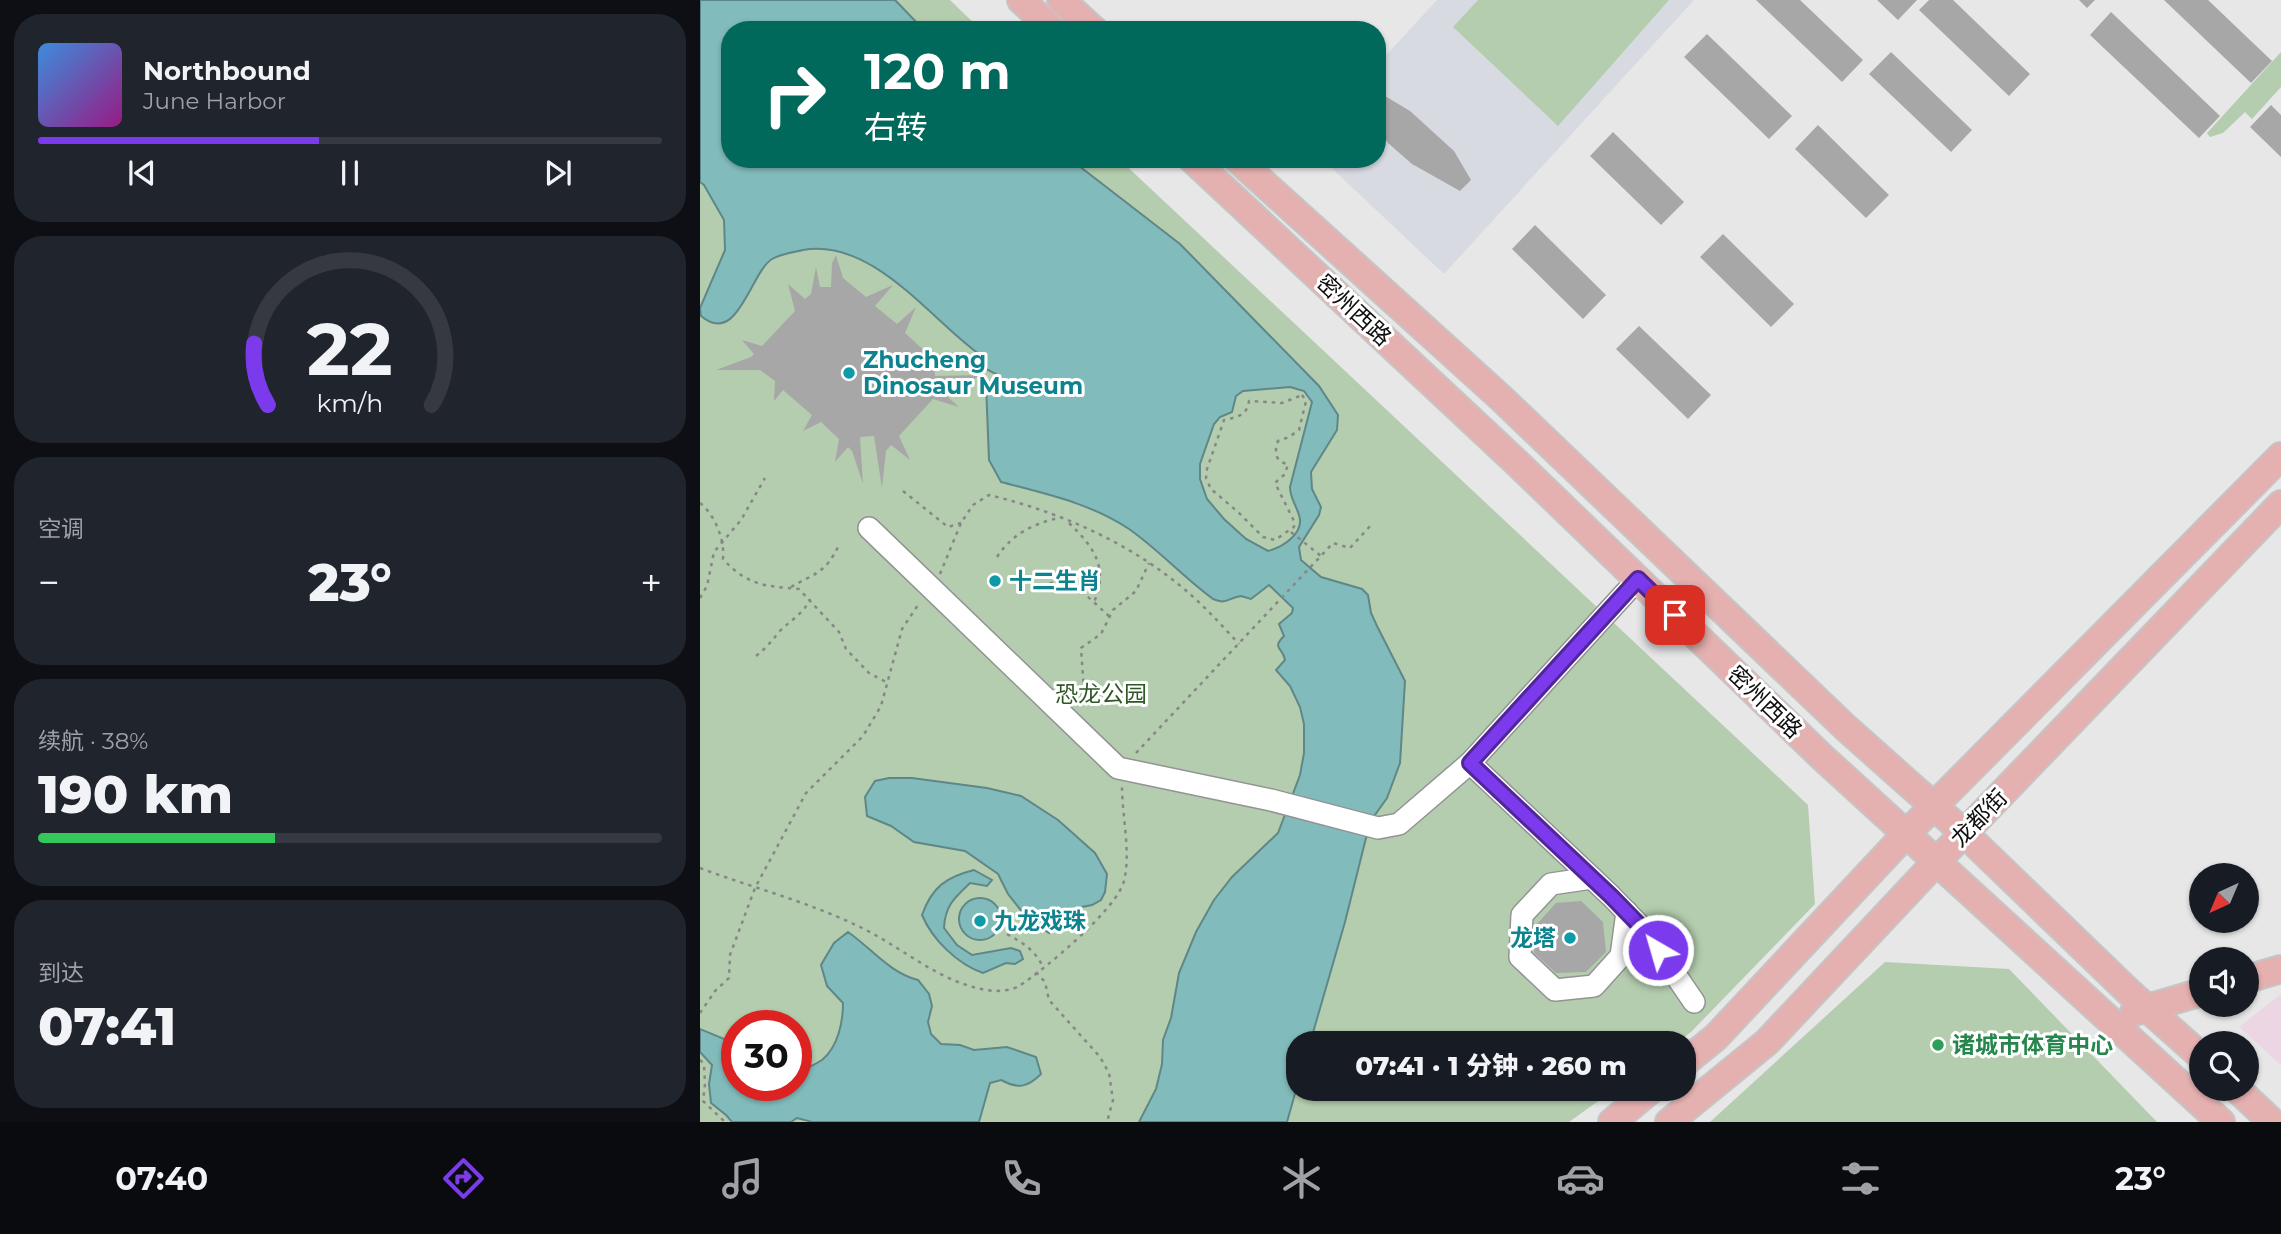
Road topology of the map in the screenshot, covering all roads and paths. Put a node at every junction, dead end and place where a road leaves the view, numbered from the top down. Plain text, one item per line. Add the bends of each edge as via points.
1 (1021, 0) edge
2 (1060, 0) edge
3 (1043, 21) edge
4 (1084, 21) edge
5 (1202, 168) edge
6 (1247, 168) edge
7 (2281, 456) edge
8 (765, 478) dead end
9 (903, 491) dead end
10 (700, 503) edge
11 (2281, 504) edge
12 (1058, 518) junction
13 (1067, 521) junction
14 (961, 523) junction
15 (1373, 523) dead end
16 (869, 528) dead end
17 (1291, 532) junction
18 (722, 542) junction
19 (839, 545) dead end
20 (997, 557) dead end
21 (1319, 558) junction
22 (1150, 563) junction
23 (1638, 579) junction
24 (790, 588) junction
25 (930, 588) junction
26 (1033, 589) dead end
27 (700, 598) edge
28 (810, 599) junction
29 (1094, 602) junction
30 (1110, 617) junction
31 (1239, 644) junction
32 (756, 656) dead end
33 (888, 682) junction
34 (1069, 722) junction
35 (1470, 763) junction
36 (1122, 769) junction
37 (1934, 806) junction
38 (1907, 833) junction
39 (1964, 833) junction
40 (1937, 861) junction
41 (700, 868) edge
42 (1592, 878) junction
43 (755, 888) junction
44 (1627, 912) junction
45 (1007, 934) dead end
46 (1043, 967) junction
47 (2281, 969) edge
48 (1036, 972) junction
49 (2259, 975) edge
50 (2189, 996) edge
51 (1694, 1002) dead end
52 (2148, 1008) junction
53 (700, 1013) edge
54 (2109, 1019) junction
55 (2189, 1045) edge
56 (1696, 1053) edge
57 (700, 1060) edge
58 (1637, 1101) edge
59 (2250, 1101) edge
60 (725, 1122) edge
61 (1107, 1122) edge
62 (1612, 1122) edge
63 (1669, 1122) edge
64 (2221, 1122) edge
65 (2272, 1122) edge

1 - 3 main road
2 - 4 main road
5 - 23 main road, 密州西路
6 - 37 main road, 密州西路 via 1501,398 1846,728
7 - 37 main road, 龙都街
8 - 18 path via 741,520
9 - 14 path via 948,527
10 - 18 path via 711,512
11 - 39 main road, 龙都街
12 - 13 path
12 - 14 path via 989,495 973,505
12 - 20 path via 1025,530
13 - 22 path
13 - 29 path via 1098,558 1099,590
14 - 25 path
15 - 21 path via 1350,548 1333,543
16 - 25 street
17 - 17 path via 1275,541 1263,537 1211,489 1206,478 1224,420 1242,415 1249,401 1282,403 1303,396 1306,401 1299,430 1278,441 1275,450 1277,458 1288,464 1275,483 1294,521
17 - 21 path
18 - 24 path via 723,559 737,574 757,585
18 - 27 path via 714,552 708,586
19 - 24 path via 818,574
21 - 31 path
22 - 30 path via 1136,591
22 - 31 path via 1215,617
23 - 35 street
23 - 38 main road, 密州西路
24 - 28 path
25 - 33 path via 902,629
25 - 34 street
26 - 29 path via 1047,582 1067,584
28 - 32 path via 798,617
28 - 33 path via 839,632 846,649 869,673
29 - 30 path
30 - 34 path via 1101,634 1081,648 1084,691
31 - 36 path
33 - 43 path via 881,706 863,736 806,793
34 - 36 street
35 - 36 street via 1398,824 1378,828
35 - 42 street
36 - 46 path via 1124,883 1107,911
37 - 38 main road, 龙都街
37 - 39 main road, 密州西路
38 - 40 main road, 密州西路
38 - 56 main road, 龙都街
39 - 40 main road, 龙都街
39 - 52 main road, 密州西路
40 - 54 main road, 密州西路
40 - 63 main road, 龙都街 via 1767,1042
41 - 43 path
42 - 44 street
42 - 44 street via 1551,884 1522,915 1520,957 1555,990 1594,986 1621,956
43 - 48 path via 861,927 964,986 996,991 1017,988
43 - 53 path via 730,955 729,978
44 - 51 street
45 - 46 path via 1026,944
46 - 48 path
47 - 49 main road
48 - 61 path via 1045,982 1049,1000 1101,1057 1109,1073 1112,1100
50 - 52 main road
52 - 54 main road
52 - 55 main road, 密州西路
54 - 64 main road, 密州西路
57 - 60 path via 704,1064 703,1101
58 - 62 main road
59 - 65 main road

